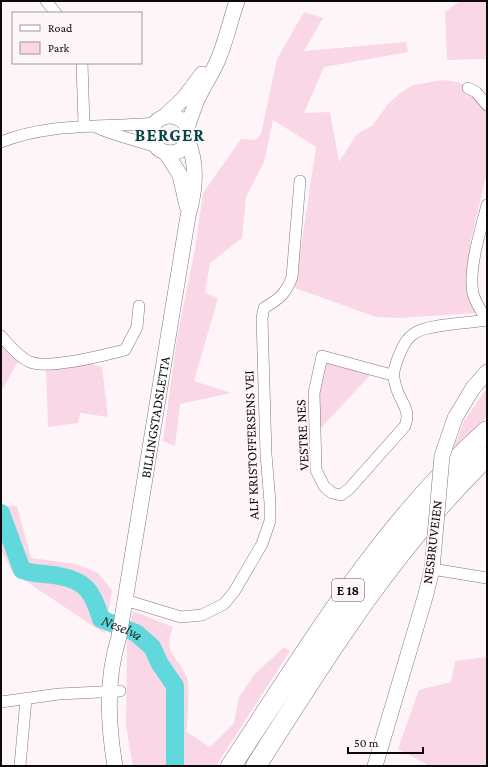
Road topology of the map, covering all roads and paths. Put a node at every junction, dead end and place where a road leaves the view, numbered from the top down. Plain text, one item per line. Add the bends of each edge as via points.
1 (46, 1) edge
2 (237, 1) edge
3 (55, 12) edge
4 (228, 26) junction
5 (82, 64) edge
6 (468, 88) dead end
7 (487, 105) edge
8 (159, 120) junction
9 (84, 126) junction
10 (96, 127) junction
11 (188, 134) junction
12 (1, 142) edge
13 (161, 150) junction
14 (300, 181) dead end
15 (487, 205) edge
16 (188, 216) junction
17 (139, 306) dead end
18 (487, 320) edge
19 (1, 336) edge
20 (487, 372) edge
21 (392, 374) junction
22 (487, 432) edge
23 (487, 456) edge
24 (432, 569) junction
25 (487, 578) edge
26 (125, 600) junction
27 (116, 690) junction
28 (26, 699) junction
29 (1, 702) edge
30 (20, 766) edge
31 (116, 766) edge
32 (125, 766) edge
33 (231, 766) edge
34 (256, 766) edge
35 (375, 766) edge

1 - 3 street
2 - 4 main road, BILLINGSTADSLETTA
4 - 8 main road, BILLINGSTADSLETTA via 221,34 199,79 184,98
4 - 11 main road, BILLINGSTADSLETTA via 227,37 217,61 195,103
5 - 9 street
6 - 7 street via 476,92
8 - 10 street
8 - 11 main road via 175,116 180,118
8 - 13 main road via 152,137
9 - 10 street
9 - 12 street via 52,128 18,135
10 - 13 street
11 - 13 main road via 179,151
11 - 16 main road, BILLINGSTADSLETTA via 194,187
13 - 16 main road, BILLINGSTADSLETTA via 180,174
14 - 26 street, ALF KRISTOFFERSENS VEI via 292,277 287,290 264,308 262,318 270,521 262,544 234,592 224,604 202,615 181,617
15 - 18 street via 476,251 472,285 475,300
16 - 26 main road, BILLINGSTADSLETTA
17 - 19 street via 137,328 125,350 109,354 64,363 39,364 29,362
18 - 21 street via 428,328 414,333 407,339
20 - 24 main road, NESBRUVEIEN, bridge via 473,388 455,418 442,456
21 - 21 street, VESTRE NES via 322,356 314,393 316,470 324,486 332,492 341,495 349,489 408,419
22 - 33 highway, E 18 via 434,483 389,536 316,637
23 - 34 highway, E 18 via 403,547 323,660
24 - 25 street
24 - 35 main road, NESBRUVEIEN via 420,618
26 - 27 main road, BILLINGSTADSLETTA via 119,637
27 - 28 street
27 - 31 main road via 111,729
27 - 32 main road
28 - 29 street
28 - 30 street

